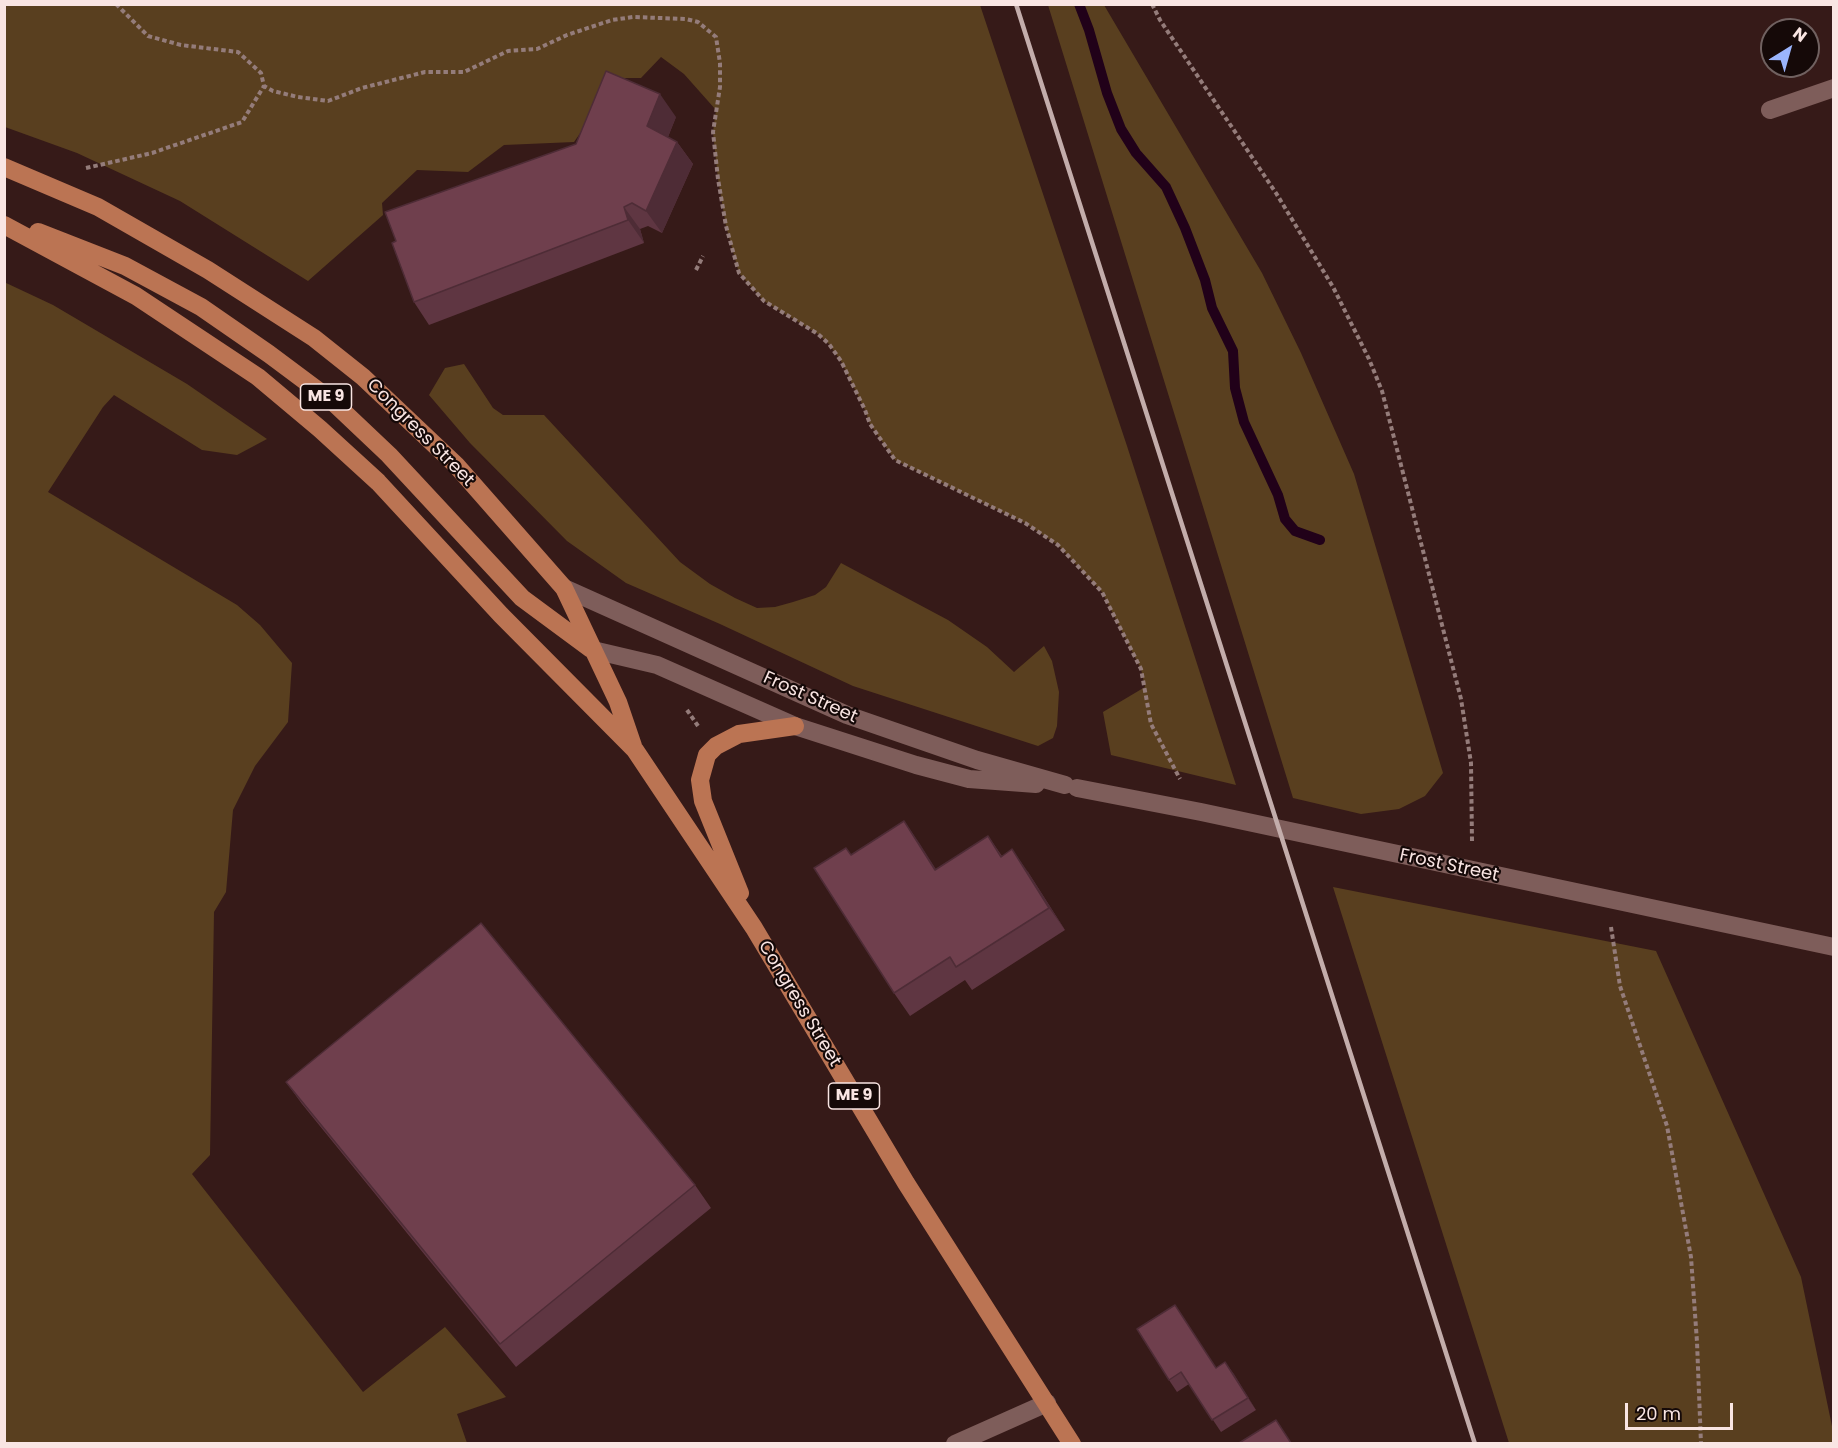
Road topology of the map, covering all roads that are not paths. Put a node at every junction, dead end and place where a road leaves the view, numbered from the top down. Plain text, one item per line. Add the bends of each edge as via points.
1 (1833, 88) edge
2 (1770, 110) dead end
3 (4, 167) edge
4 (4, 219) edge
5 (4, 225) edge
6 (564, 588) junction
7 (593, 650) junction
8 (795, 726) junction
9 (635, 750) junction
10 (1071, 787) junction
11 (754, 928) junction
12 (1833, 947) edge
13 (1047, 1403) junction
14 (955, 1443) edge
15 (1072, 1443) edge

1 - 2 street
3 - 6 main road, Congress Street / ME 9 via 120,218 314,338 363,376 456,465
4 - 7 main road, ME 9 via 125,266 201,307 270,354 332,401 389,455 522,598
5 - 9 main road, Congress Street / ME 9 via 136,296 258,377 378,482 509,623
6 - 7 main road, Congress Street / ME 9
6 - 10 street, Frost Street via 847,716
7 - 8 street, Frost Street via 657,665
7 - 9 main road, Congress Street / ME 9
8 - 10 street, Frost Street via 969,779
8 - 11 main road via 739,735 716,746 706,755 700,780 703,801
9 - 11 main road, Congress Street / ME 9
10 - 12 street, Frost Street
11 - 13 main road, Congress Street / ME 9 via 906,1184
13 - 14 street
13 - 15 main road, Congress Street / ME 9

